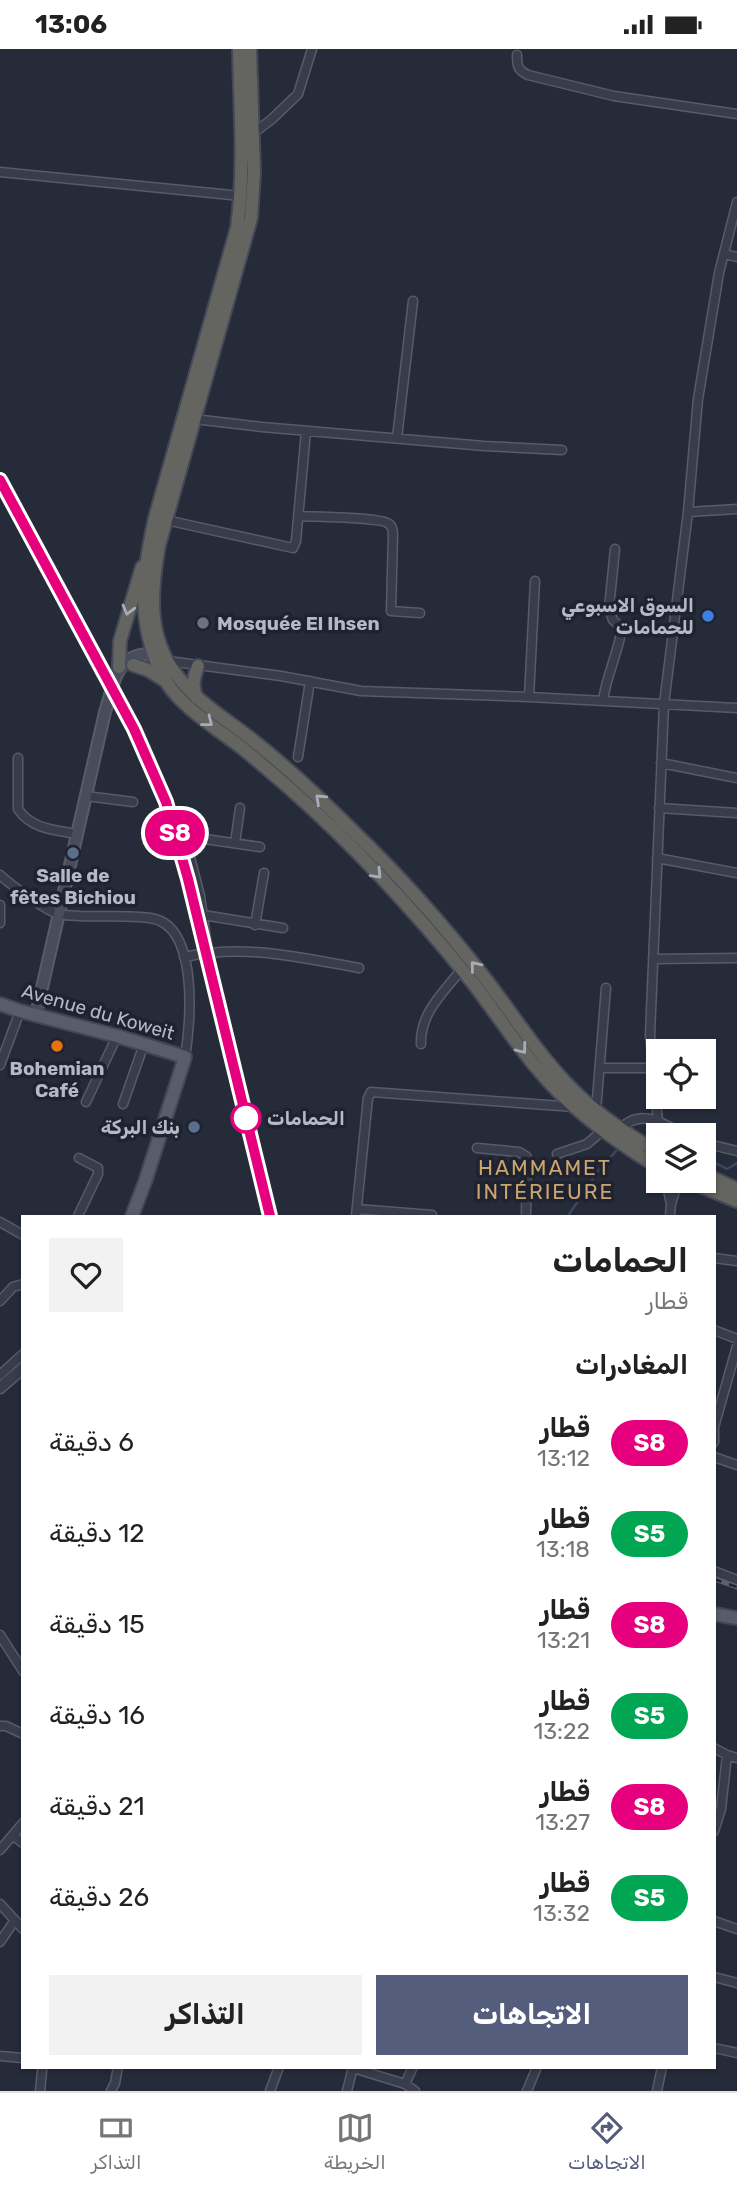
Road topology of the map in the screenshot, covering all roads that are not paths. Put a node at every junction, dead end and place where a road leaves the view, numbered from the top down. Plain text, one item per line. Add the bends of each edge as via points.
1 (239, 49) edge
2 (250, 49) edge
3 (312, 49) edge
4 (517, 55) dead end
5 (737, 114) edge
6 (247, 130) junction
7 (0, 172) edge
8 (242, 196) junction
9 (737, 202) edge
10 (724, 254) junction
11 (737, 257) edge
12 (412, 301) dead end
13 (194, 419) junction
14 (306, 431) junction
15 (397, 438) junction
16 (562, 450) dead end
17 (737, 509) edge
18 (688, 512) junction
19 (298, 516) junction
20 (166, 520) junction
21 (615, 549) dead end
22 (147, 554) junction
23 (535, 581) dead end
24 (419, 613) dead end
25 (164, 658) junction
26 (133, 665) junction
27 (198, 666) junction
28 (118, 671) junction
29 (166, 681) junction
30 (310, 681) junction
31 (529, 697) junction
32 (197, 698) junction
33 (603, 701) junction
34 (664, 704) junction
35 (737, 708) edge
36 (298, 757) dead end
37 (18, 758) dead end
38 (662, 763) junction
39 (737, 778) edge
40 (86, 796) junction
41 (133, 802) dead end
42 (240, 808) dead end
43 (659, 808) junction
44 (737, 813) edge
45 (77, 834) junction
46 (235, 843) junction
47 (260, 847) dead end
48 (657, 858) junction
49 (264, 873) dead end
50 (737, 873) edge
51 (0, 875) edge
52 (0, 905) edge
53 (58, 914) junction
54 (202, 915) junction
55 (0, 923) edge
56 (255, 925) junction
57 (283, 928) dead end
58 (208, 953) junction
59 (184, 957) junction
60 (737, 958) edge
61 (653, 959) junction
62 (359, 968) dead end
63 (461, 970) junction
64 (606, 988) dead end
65 (0, 1004) edge
66 (20, 1011) junction
67 (36, 1014) junction
68 (117, 1035) junction
69 (650, 1039) edge
70 (144, 1044) junction
71 (421, 1044) dead end
72 (185, 1057) junction
73 (0, 1065) edge
74 (601, 1068) junction
75 (646, 1068) edge
76 (86, 1102) dead end
77 (123, 1104) dead end
78 (574, 1107) junction
79 (657, 1109) edge
80 (596, 1111) junction
81 (641, 1119) junction
82 (658, 1121) junction
83 (662, 1123) edge
84 (603, 1131) junction
85 (623, 1138) junction
86 (716, 1146) edge
87 (646, 1147) edge
88 (477, 1148) dead end
89 (737, 1151) edge
90 (557, 1154) dead end
91 (646, 1157) edge
92 (79, 1158) dead end
93 (716, 1179) edge
94 (737, 1189) edge
95 (716, 1192) edge
96 (669, 1193) edge
97 (674, 1193) edge
98 (737, 1201) edge
99 (671, 1204) junction
100 (357, 1213) edge
101 (78, 1215) edge
102 (132, 1215) edge
103 (432, 1215) edge
104 (526, 1215) edge
105 (670, 1215) edge
106 (0, 1222) edge
107 (21, 1234) edge
108 (716, 1258) edge
109 (737, 1261) edge
110 (21, 1285) edge
111 (0, 1301) edge
112 (716, 1331) edge
113 (737, 1339) edge
114 (737, 1346) edge
115 (21, 1356) edge
116 (21, 1361) edge
117 (21, 1370) edge
118 (0, 1377) edge
119 (0, 1388) edge
120 (716, 1417) edge
121 (716, 1458) edge
122 (737, 1465) edge
123 (716, 1572) edge
124 (737, 1580) edge
125 (716, 1614) edge
126 (737, 1618) edge
127 (0, 1635) edge
128 (21, 1668) edge
129 (0, 1726) edge
130 (21, 1733) edge
131 (716, 1749) edge
132 (727, 1755) junction
133 (737, 1758) edge
134 (716, 1825) edge
135 (21, 1826) edge
136 (13, 1836) junction
137 (21, 1842) edge
138 (0, 1850) edge
139 (0, 1904) edge
140 (15, 1920) junction
141 (716, 1922) edge
142 (21, 1927) edge
143 (737, 1929) edge
144 (0, 1942) edge
145 (716, 1978) edge
146 (737, 1983) edge
147 (716, 2049) edge
148 (737, 2053) edge
149 (0, 2056) edge
150 (21, 2057) edge
151 (118, 2069) edge
152 (278, 2069) edge
153 (353, 2069) edge
154 (356, 2069) edge
155 (412, 2069) edge
156 (536, 2069) edge
157 (662, 2069) edge
158 (41, 2071) dead end
159 (405, 2084) junction
160 (40, 2091) edge
161 (111, 2091) edge
162 (270, 2091) edge
163 (348, 2091) edge
164 (415, 2091) edge
165 (527, 2091) edge
166 (657, 2091) edge

1 - 6 highway
2 - 6 highway
3 - 6 street via 298,94 259,129
4 - 5 street via 517,66 528,75 614,96
6 - 8 highway
6 - 13 highway via 254,173 251,218
7 - 8 street
8 - 22 highway
9 - 10 street
10 - 11 street
10 - 18 street via 698,399
12 - 15 street
13 - 14 street
13 - 20 highway
14 - 15 street
14 - 19 street
15 - 16 street
17 - 18 street
18 - 34 street
19 - 20 street via 296,544 290,548
19 - 24 street via 388,523 393,534 391,611
20 - 25 highway via 152,589 153,616
21 - 33 street via 609,608 622,628
22 - 25 highway via 147,635
22 -> 28 highway via 120,641
23 - 31 street
25 - 26 main road
25 - 27 street
25 - 28 main road via 138,656
25 - 29 highway
25 - 32 highway
26 - 28 main road
26 - 29 highway
27 - 30 street
27 - 32 highway via 193,680
28 - 40 main road
29 -> 63 highway via 185,703 289,788 346,842
30 - 31 street via 361,691
30 - 36 street
31 - 33 street
80 -> 32 highway via 546,1060 443,927 354,831 296,776
33 - 34 street
34 - 35 street
34 - 38 street
37 - 45 street via 20,813 41,827
38 - 39 street
38 - 43 street
40 - 41 street
40 - 45 main road
42 - 46 street
43 - 44 street
43 - 48 street
45 - 53 main road
46 - 47 street
46 - 54 street via 191,837 186,842
48 - 50 street
48 - 61 street
49 - 56 street
51 - 53 street
52 - 55 street
53 - 59 street via 156,919 175,931
53 - 67 main road
54 - 56 street
54 - 58 street
56 - 57 street
58 - 59 street
58 - 62 street via 262,951
59 - 72 street via 190,1003
60 - 61 street
61 - 69 street
63 - 71 street via 430,1007 421,1029
63 -> 78 highway via 537,1069
64 - 74 street
65 - 66 main road, Avenue du Koweit
66 - 67 main road, Avenue du Koweit
66 - 73 street
67 - 68 main road, Avenue du Koweit
68 - 70 main road, Avenue du Koweit
68 - 76 street
70 - 72 main road, Avenue du Koweit
70 - 77 street
72 - 102 main road, Avenue du Koweit
74 - 75 street
74 - 80 street
78 - 84 highway
78 - 100 street via 371,1092
79 - 82 street
80 - 85 highway
81 - 82 street
81 - 85 street
81 - 85 street via 629,1121
82 - 83 street
84 - 85 highway
84 - 90 street via 587,1145
85 - 87 highway
85 - 91 highway
86 - 89 street
88 - 104 street via 519,1152 527,1157
92 - 101 street via 98,1168 98,1174
93 - 94 highway
95 - 98 highway
96 - 99 street
97 - 99 street
99 - 105 street
100 - 103 street
106 - 107 street
108 - 109 street
110 - 111 street
112 - 113 street
114 - 120 street
115 - 118 street
116 - 118 street
117 - 119 street
121 - 122 street
123 - 124 street
125 - 126 main road
127 - 128 street
129 - 130 street
131 - 132 street
132 - 133 street
132 - 134 street
135 - 136 street
136 - 137 street
136 - 138 street
139 - 140 street
140 - 142 street
140 - 144 street
141 - 143 street
145 - 146 street
147 - 148 street
149 - 150 street
151 - 161 street
152 - 162 street
153 - 163 street
154 - 159 street
155 - 159 street
156 - 165 street
157 - 166 street
158 - 160 street
159 - 164 street

